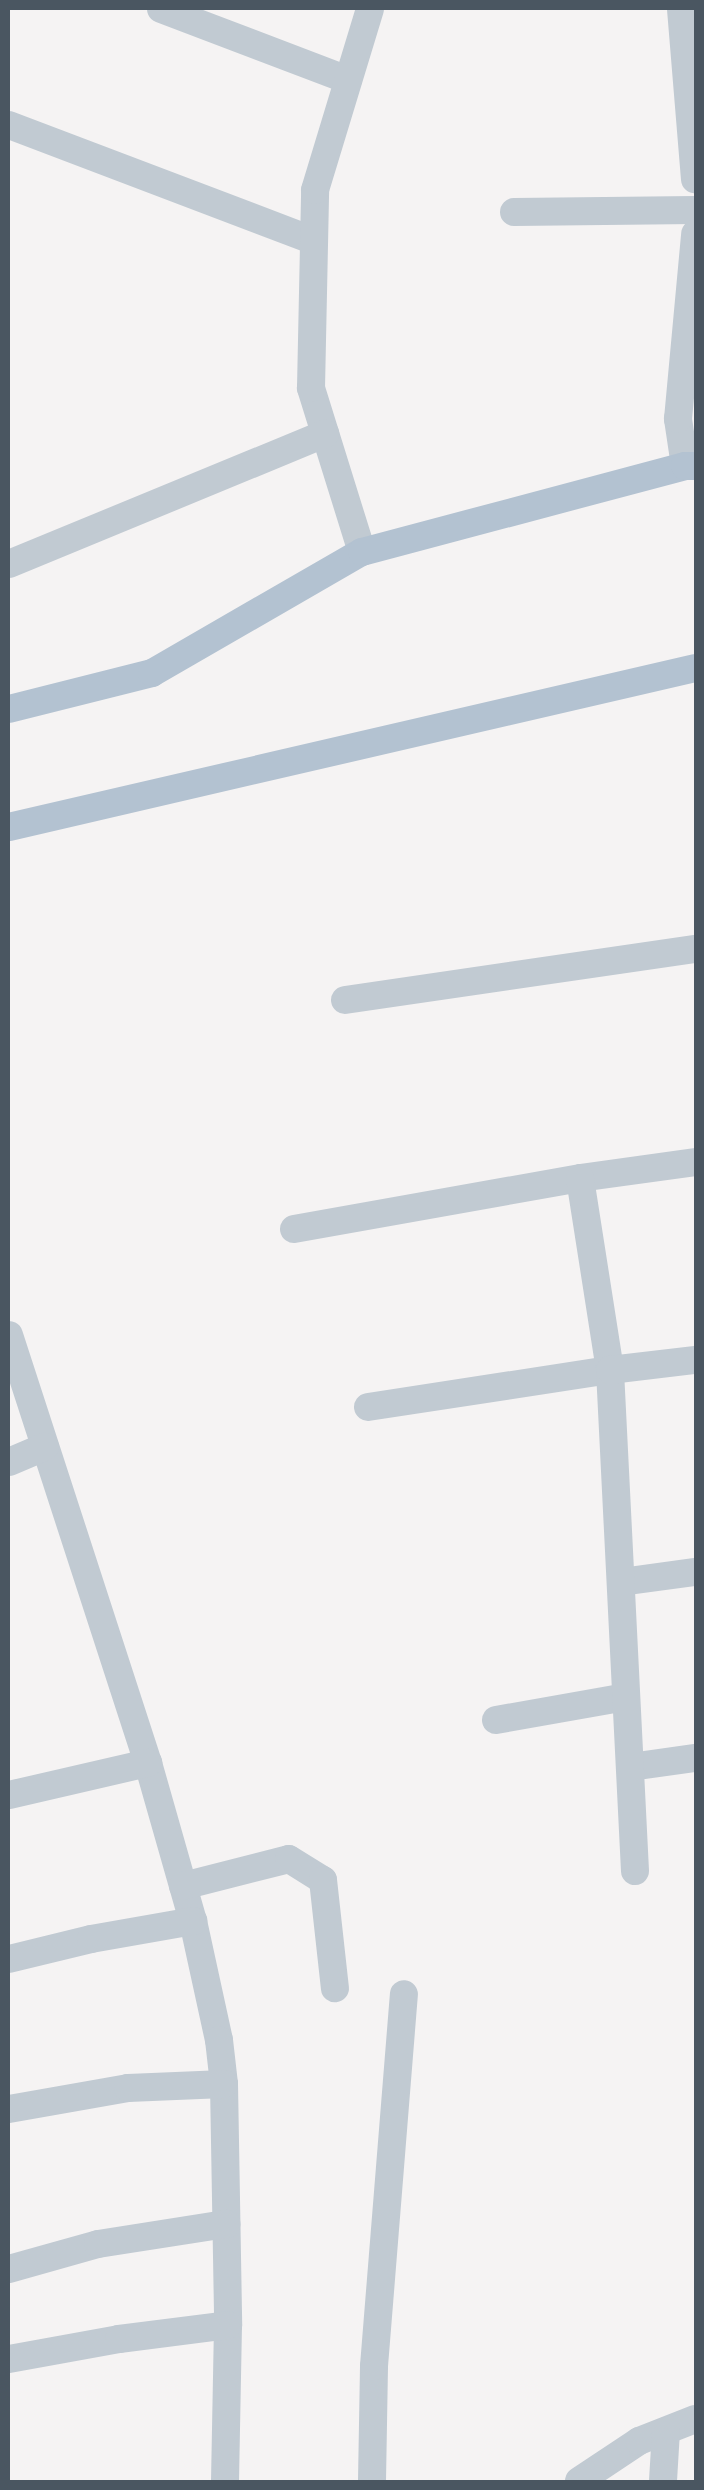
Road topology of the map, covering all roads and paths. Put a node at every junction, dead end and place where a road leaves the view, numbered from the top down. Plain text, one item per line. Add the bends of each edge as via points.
1 (161, 9) edge
2 (370, 9) edge
3 (681, 9) edge
4 (348, 80) junction
5 (9, 125) edge
6 (695, 179) edge
7 (695, 210) edge
8 (514, 212) dead end
9 (695, 234) edge
10 (314, 241) junction
11 (325, 434) junction
12 (690, 466) edge
13 (362, 552) junction
14 (9, 564) edge
15 (695, 668) edge
16 (9, 709) edge
17 (9, 827) edge
18 (695, 949) edge
19 (345, 1000) dead end
20 (695, 1162) edge
21 (580, 1178) junction
22 (294, 1229) dead end
23 (9, 1335) edge
24 (695, 1360) edge
25 (610, 1370) junction
26 (368, 1407) dead end
27 (45, 1447) junction
28 (9, 1462) edge
29 (695, 1572) edge
30 (621, 1582) junction
31 (626, 1698) junction
32 (496, 1720) dead end
33 (695, 1758) edge
34 (148, 1763) junction
35 (630, 1767) junction
36 (10, 1792) edge
37 (635, 1871) dead end
38 (183, 1886) junction
39 (193, 1921) junction
40 (9, 1960) edge
41 (335, 1988) dead end
42 (404, 1994) dead end
43 (224, 2084) junction
44 (9, 2109) edge
45 (226, 2224) junction
46 (9, 2269) edge
47 (228, 2325) junction
48 (9, 2359) edge
49 (695, 2419) edge
50 (666, 2431) junction
51 (225, 2481) edge
52 (372, 2481) edge
53 (579, 2481) edge
54 (663, 2481) edge

1 - 4 street
2 - 4 street
3 - 6 street
4 - 10 street via 315,190
5 - 10 street
7 - 8 street
9 - 12 street via 678,419
10 - 11 street via 312,388
11 - 13 street
11 - 14 street
12 - 13 main road
13 - 16 main road via 152,673
15 - 17 main road
18 - 19 street
20 - 21 street
21 - 22 street
21 - 25 street
23 - 27 street
24 - 25 street
25 - 26 street
25 - 30 street
27 - 28 street
27 - 34 street
29 - 30 street
30 - 31 street
31 - 32 street
31 - 35 street
33 - 35 street
34 - 36 street
34 - 38 street
35 - 37 street
38 - 39 street
38 - 41 street via 289,1860 323,1880
39 - 40 street via 91,1939
39 - 43 street via 219,2040
42 - 52 street via 374,2366
43 - 44 street via 128,2088
43 - 45 street
45 - 46 street via 98,2244
45 - 47 street
47 - 48 street via 120,2339
47 - 51 street
49 - 50 street
50 - 53 street via 640,2441
50 - 54 street

